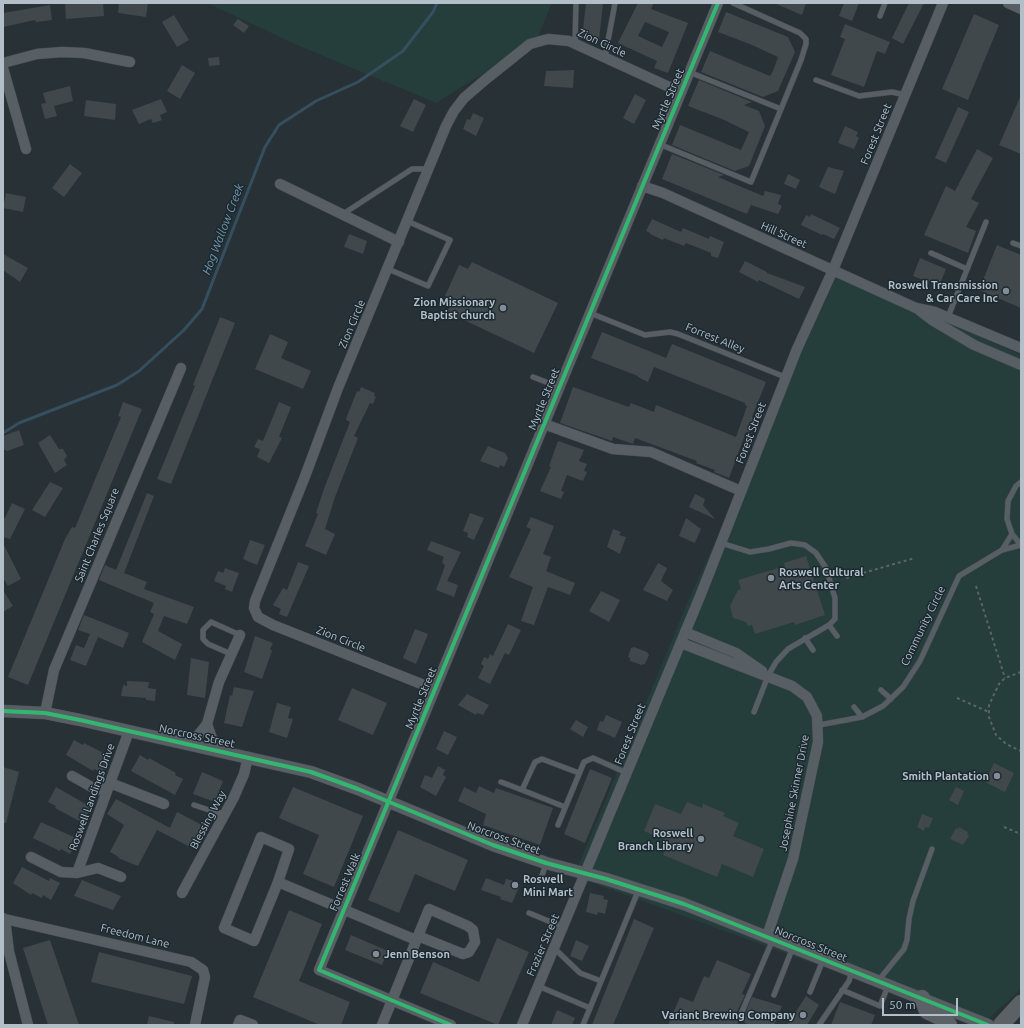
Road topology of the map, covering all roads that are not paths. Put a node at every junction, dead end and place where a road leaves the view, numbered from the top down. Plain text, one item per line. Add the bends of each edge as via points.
1 (576, 3) edge
2 (615, 3) edge
3 (718, 3) edge
4 (733, 3) edge
5 (886, 3) edge
6 (943, 3) edge
7 (1008, 3) edge
8 (1021, 9) edge
9 (880, 16) dead end
10 (575, 44) junction
11 (605, 57) junction
12 (130, 62) dead end
13 (3, 63) edge
14 (3, 68) edge
15 (689, 72) junction
16 (816, 80) dead end
17 (682, 90) junction
18 (905, 95) junction
19 (781, 109) junction
20 (659, 144) junction
21 (26, 149) dead end
22 (428, 169) junction
23 (280, 184) dead end
24 (642, 186) junction
25 (342, 214) junction
26 (407, 221) junction
27 (986, 222) dead end
28 (399, 242) junction
29 (1014, 243) dead end
30 (1021, 246) edge
31 (931, 253) dead end
32 (388, 269) junction
33 (967, 269) junction
34 (833, 270) junction
35 (916, 308) junction
36 (590, 312) junction
37 (948, 317) junction
38 (1021, 348) edge
39 (1021, 365) edge
40 (181, 368) dead end
41 (533, 377) dead end
42 (786, 378) junction
43 (559, 387) junction
44 (544, 424) junction
45 (1021, 482) edge
46 (742, 491) junction
47 (1012, 534) junction
48 (721, 543) junction
49 (1021, 545) edge
50 (1002, 550) junction
51 (829, 625) junction
52 (685, 632) junction
53 (240, 635) joint
54 (837, 636) dead end
55 (805, 638) junction
56 (681, 643) junction
57 (814, 650) dead end
58 (231, 654) junction
59 (768, 676) junction
60 (434, 689) junction
61 (881, 690) dead end
62 (891, 699) junction
63 (854, 707) dead end
64 (3, 711) edge
65 (754, 712) dead end
66 (45, 714) junction
67 (862, 717) junction
68 (207, 724) junction
69 (818, 725) junction
70 (129, 730) junction
71 (191, 744) junction
72 (216, 750) junction
73 (248, 757) junction
74 (579, 773) junction
75 (627, 773) junction
76 (72, 776) dead end
77 (501, 782) dead end
78 (110, 783) junction
79 (522, 790) junction
80 (389, 801) junction
81 (164, 804) dead end
82 (194, 806) dead end
83 (565, 807) junction
84 (226, 813) junction
85 (558, 825) dead end
86 (932, 849) dead end
87 (32, 857) dead end
88 (546, 863) junction
89 (77, 873) junction
90 (586, 874) junction
91 (122, 877) dead end
92 (540, 881) dead end
93 (278, 882) junction
94 (639, 889) junction
95 (182, 893) dead end
96 (344, 910) junction
97 (529, 914) dead end
98 (4, 918) edge
99 (563, 927) junction
100 (770, 937) junction
101 (417, 938) junction
102 (793, 947) junction
103 (554, 948) junction
104 (823, 959) junction
105 (853, 970) junction
106 (601, 981) junction
107 (883, 983) junction
108 (538, 986) junction
109 (842, 990) junction
110 (810, 992) dead end
111 (774, 995) dead end
112 (922, 998) junction
113 (392, 1000) junction
114 (1021, 1003) edge
115 (590, 1008) junction
116 (741, 1014) dead end
117 (28, 1025) edge
118 (195, 1025) edge
119 (238, 1025) edge
120 (253, 1025) edge
121 (382, 1025) edge
122 (451, 1025) edge
123 (522, 1025) edge
124 (583, 1025) edge
125 (819, 1025) edge
126 (949, 1025) edge
127 (988, 1025) edge
128 (1001, 1025) edge

1 - 10 lane
2 - 11 lane
3 - 15 street, Myrtle Street
4 - 19 lane via 806,38 801,60
5 - 9 lane
6 - 18 street, Forest Street
7 - 8 street
10 - 11 street, Zion Circle
10 - 22 street, Zion Circle via 558,38 530,44 485,80 464,98 454,111
11 - 17 street, Zion Circle via 667,86
12 - 13 street via 84,53 62,52 37,54
14 - 21 street
15 - 17 street, Myrtle Street
15 - 19 lane
16 - 18 lane via 859,96 892,92
17 - 20 street, Myrtle Street
18 - 34 street, Forest Street
19 - 20 lane via 751,182
20 - 24 street, Myrtle Street
22 - 25 lane via 412,169
22 - 26 street, Zion Circle
23 - 25 street
24 - 34 street, Hill Street
24 - 36 street, Myrtle Street
25 - 28 street
26 - 28 street, Zion Circle
26 - 32 lane via 450,240 428,286
27 - 33 lane
28 - 32 street, Zion Circle
29 - 30 lane
31 - 33 lane
32 - 60 street, Zion Circle via 338,388 254,601 254,608 258,617 273,625
33 - 37 lane
34 - 35 street, Hill Street
34 - 42 street, Forest Street
35 - 37 street, Hill Street
35 - 39 street, Hill Street via 974,345
36 - 42 lane, Forrest Alley via 644,335 670,332 678,334
36 - 43 street, Myrtle Street
37 - 38 street, Hill Street
40 - 66 street, Saint Charles Square via 54,670
41 - 43 lane
42 - 46 street, Forest Street
43 - 44 street, Myrtle Street
44 - 46 street via 613,449 651,452
44 - 60 street, Myrtle Street
45 - 47 lane, Community Circle via 1016,486 1008,502 1007,519
46 - 48 street, Forest Street
47 - 49 lane, Community Circle
47 - 50 lane, Community Circle
48 - 51 lane via 750,552 791,543 805,545 816,553 826,568 835,598 835,619
48 - 52 street, Forest Street
49 - 50 lane, Community Circle
50 - 62 lane, Community Circle via 959,576 920,661 903,687
51 - 54 lane
51 - 55 lane
52 - 56 street, Forest Street
52 - 59 street, Josephine Skinner Drive via 736,653
53 - 58 street
53 - 58 lane via 211,622 203,630 203,639 208,644
55 - 57 lane
55 - 59 lane via 788,649
56 - 59 street, Josephine Skinner Drive
56 - 75 street, Forest Street
58 - 68 street via 219,682
59 - 65 lane
59 - 69 street, Josephine Skinner Drive via 792,686 807,697
60 - 80 street, Myrtle Street
61 - 62 lane
62 - 67 lane, Community Circle via 884,706
63 - 67 lane
64 - 66 street, Norcross Street
66 - 70 street, Norcross Street
67 - 69 lane, Community Circle
68 - 71 street
68 - 72 street
69 - 100 street, Josephine Skinner Drive via 818,742 791,868
70 - 71 street, Norcross Street
70 - 78 street, Roswell Landings Drive
71 - 72 street, Norcross Street
72 - 73 street, Norcross Street
73 - 80 street, Norcross Street via 311,772
73 - 84 street, Blessing Way via 242,780
74 - 75 lane via 584,762 593,758
74 - 79 lane via 542,759 536,762
74 - 83 lane
75 - 90 street, Forest Street
76 - 78 street via 97,790
77 - 79 lane
78 - 81 street
78 - 89 street, Roswell Landings Drive
79 - 83 lane
80 - 88 street, Norcross Street via 472,837
80 - 96 street, Forrest Walk
82 - 84 lane
83 - 85 lane
84 - 95 street, Blessing Way
86 - 107 lane via 913,900 908,940
87 - 89 street via 61,872
88 - 90 street, Norcross Street
88 - 92 lane
89 - 91 street via 98,868
90 - 94 street, Norcross Street
90 - 99 street, Frazier Street
93 - 93 street via 289,849 261,837 224,928 254,940
93 - 96 street
94 - 100 street, Norcross Street
94 - 106 lane
96 - 101 street
96 - 113 street, Forrest Walk via 319,970
97 - 99 lane
98 - 117 street, Freedom Lane via 9,952
98 - 118 street, Freedom Lane via 191,962 202,970 205,977
99 - 103 street, Frazier Street
100 - 102 street, Norcross Street
100 - 116 lane
101 - 101 street via 463,954 469,952 475,942 473,930 468,926 429,909
101 - 113 street
102 - 104 street, Norcross Street
102 - 111 lane
103 - 106 lane via 580,973
103 - 108 street, Frazier Street
104 - 105 street, Norcross Street
104 - 110 lane
105 - 107 street, Norcross Street
105 - 109 lane
106 - 115 lane
107 - 109 lane via 880,1006
107 - 112 street, Norcross Street
108 - 115 lane
108 - 123 street, Frazier Street
109 - 125 lane
112 - 126 highway via 927,1011 944,1019
112 - 127 street, Norcross Street
113 - 121 street
113 - 122 street
114 - 128 highway
115 - 124 lane
119 - 120 street via 240,1020

